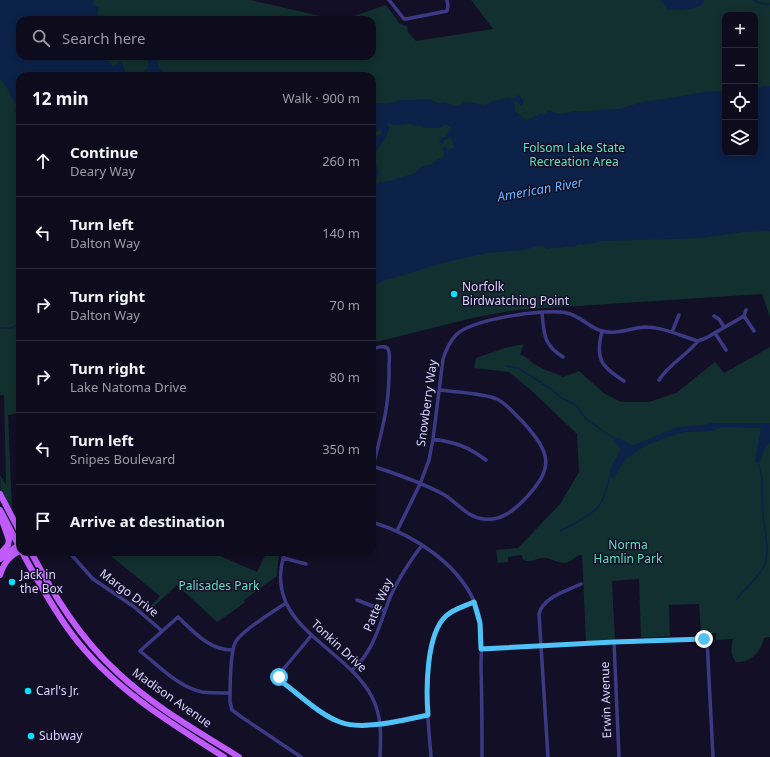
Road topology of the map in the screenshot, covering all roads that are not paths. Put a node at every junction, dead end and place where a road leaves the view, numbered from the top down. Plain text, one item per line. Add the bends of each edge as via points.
1 (389, 0) edge
2 (447, 0) edge
3 (746, 310) dead end
4 (542, 313) junction
5 (679, 315) dead end
6 (714, 316) dead end
7 (744, 316) junction
8 (724, 327) junction
9 (602, 331) junction
10 (754, 331) dead end
11 (672, 332) junction
12 (715, 333) junction
13 (698, 341) junction
14 (376, 348) edge
15 (726, 350) dead end
16 (563, 358) dead end
17 (659, 380) dead end
18 (624, 381) dead end
19 (440, 390) junction
20 (433, 439) junction
21 (376, 455) edge
22 (486, 460) dead end
23 (376, 467) edge
24 (420, 484) junction
25 (0, 494) edge
26 (0, 510) edge
27 (0, 515) edge
28 (376, 523) edge
29 (16, 524) edge
30 (397, 531) junction
31 (16, 540) edge
32 (422, 545) junction
33 (16, 551) edge
34 (0, 554) edge
35 (24, 556) edge
36 (32, 556) edge
37 (73, 556) edge
38 (283, 558) joint
39 (1, 563) edge
40 (306, 564) dead end
41 (0, 575) edge
42 (581, 584) dead end
43 (357, 600) dead end
44 (474, 602) junction
45 (286, 603) junction
46 (385, 611) junction
47 (162, 631) junction
48 (311, 636) junction
49 (614, 642) junction
50 (541, 647) junction
51 (481, 649) junction
52 (232, 650) junction
53 (352, 670) junction
54 (230, 693) junction
55 (428, 715) junction
56 (380, 723) junction
57 (224, 757) edge
58 (239, 757) edge
59 (301, 757) edge
60 (380, 757) edge
61 (431, 757) edge
62 (482, 757) edge
63 (548, 757) edge
64 (619, 757) edge
65 (713, 757) edge

1 - 2 street via 404,19 446,10
3 - 7 street
4 - 9 street, Snowberry Way via 569,313 592,328
4 - 16 street via 545,338 554,352
4 - 19 street, Snowberry Way via 516,315 468,327 456,334 443,359
5 - 11 street
6 - 8 street via 720,319
7 - 8 street
7 - 10 street
8 - 12 street
9 - 11 street, Snowberry Way via 615,332 646,327
9 - 18 street via 598,347 602,362 608,370
11 - 13 street, Snowberry Way
12 - 13 street
12 - 15 street
13 - 17 street via 666,370
14 - 21 street via 388,348 390,382 386,417
19 - 20 street, Snowberry Way
19 - 24 street via 488,396 502,402 539,440 544,452 545,468 539,484 517,507 504,516 492,519 472,516 444,495
20 - 22 street via 471,449
20 - 24 street, Snowberry Way
23 - 24 street
24 - 30 street, Snowberry Way
25 - 29 main road
26 - 31 main road, Madison Avenue
27 - 34 main road via 10,540
28 - 30 street
30 - 32 street
32 - 44 street via 453,570
32 - 46 street, Patte Way via 395,586
33 - 39 main road
35 - 57 main road, Madison Avenue via 71,634 98,663 128,692 152,710
36 - 58 main road, Madison Avenue via 76,627 116,672 160,705
37 - 47 street, Margo Drive via 93,579
38 - 40 street
38 - 45 street, Tonkin Drive via 281,581
39 - 41 main road
42 - 50 street via 548,600 539,611
43 - 46 street
44 - 51 street via 480,623
44 - 55 street via 447,615 438,626 427,675
45 - 48 street, Tonkin Drive via 294,617
45 - 52 street via 240,636
46 - 53 street, Patte Way via 370,650
47 - 52 street via 178,617 207,643
47 - 54 street via 140,651 186,686 195,690
48 - 53 street, Tonkin Drive
48 - 56 street via 281,672 279,677 282,682 340,723 363,726
49 - 50 street
49 - 64 street, Erwin Avenue
49 - 65 street via 707,639
50 - 51 street
50 - 63 street
51 - 62 street
52 - 54 street
53 - 56 street, Tonkin Drive via 372,698
54 - 59 street via 232,710
55 - 56 street
55 - 61 street
56 - 60 street, Tonkin Drive

